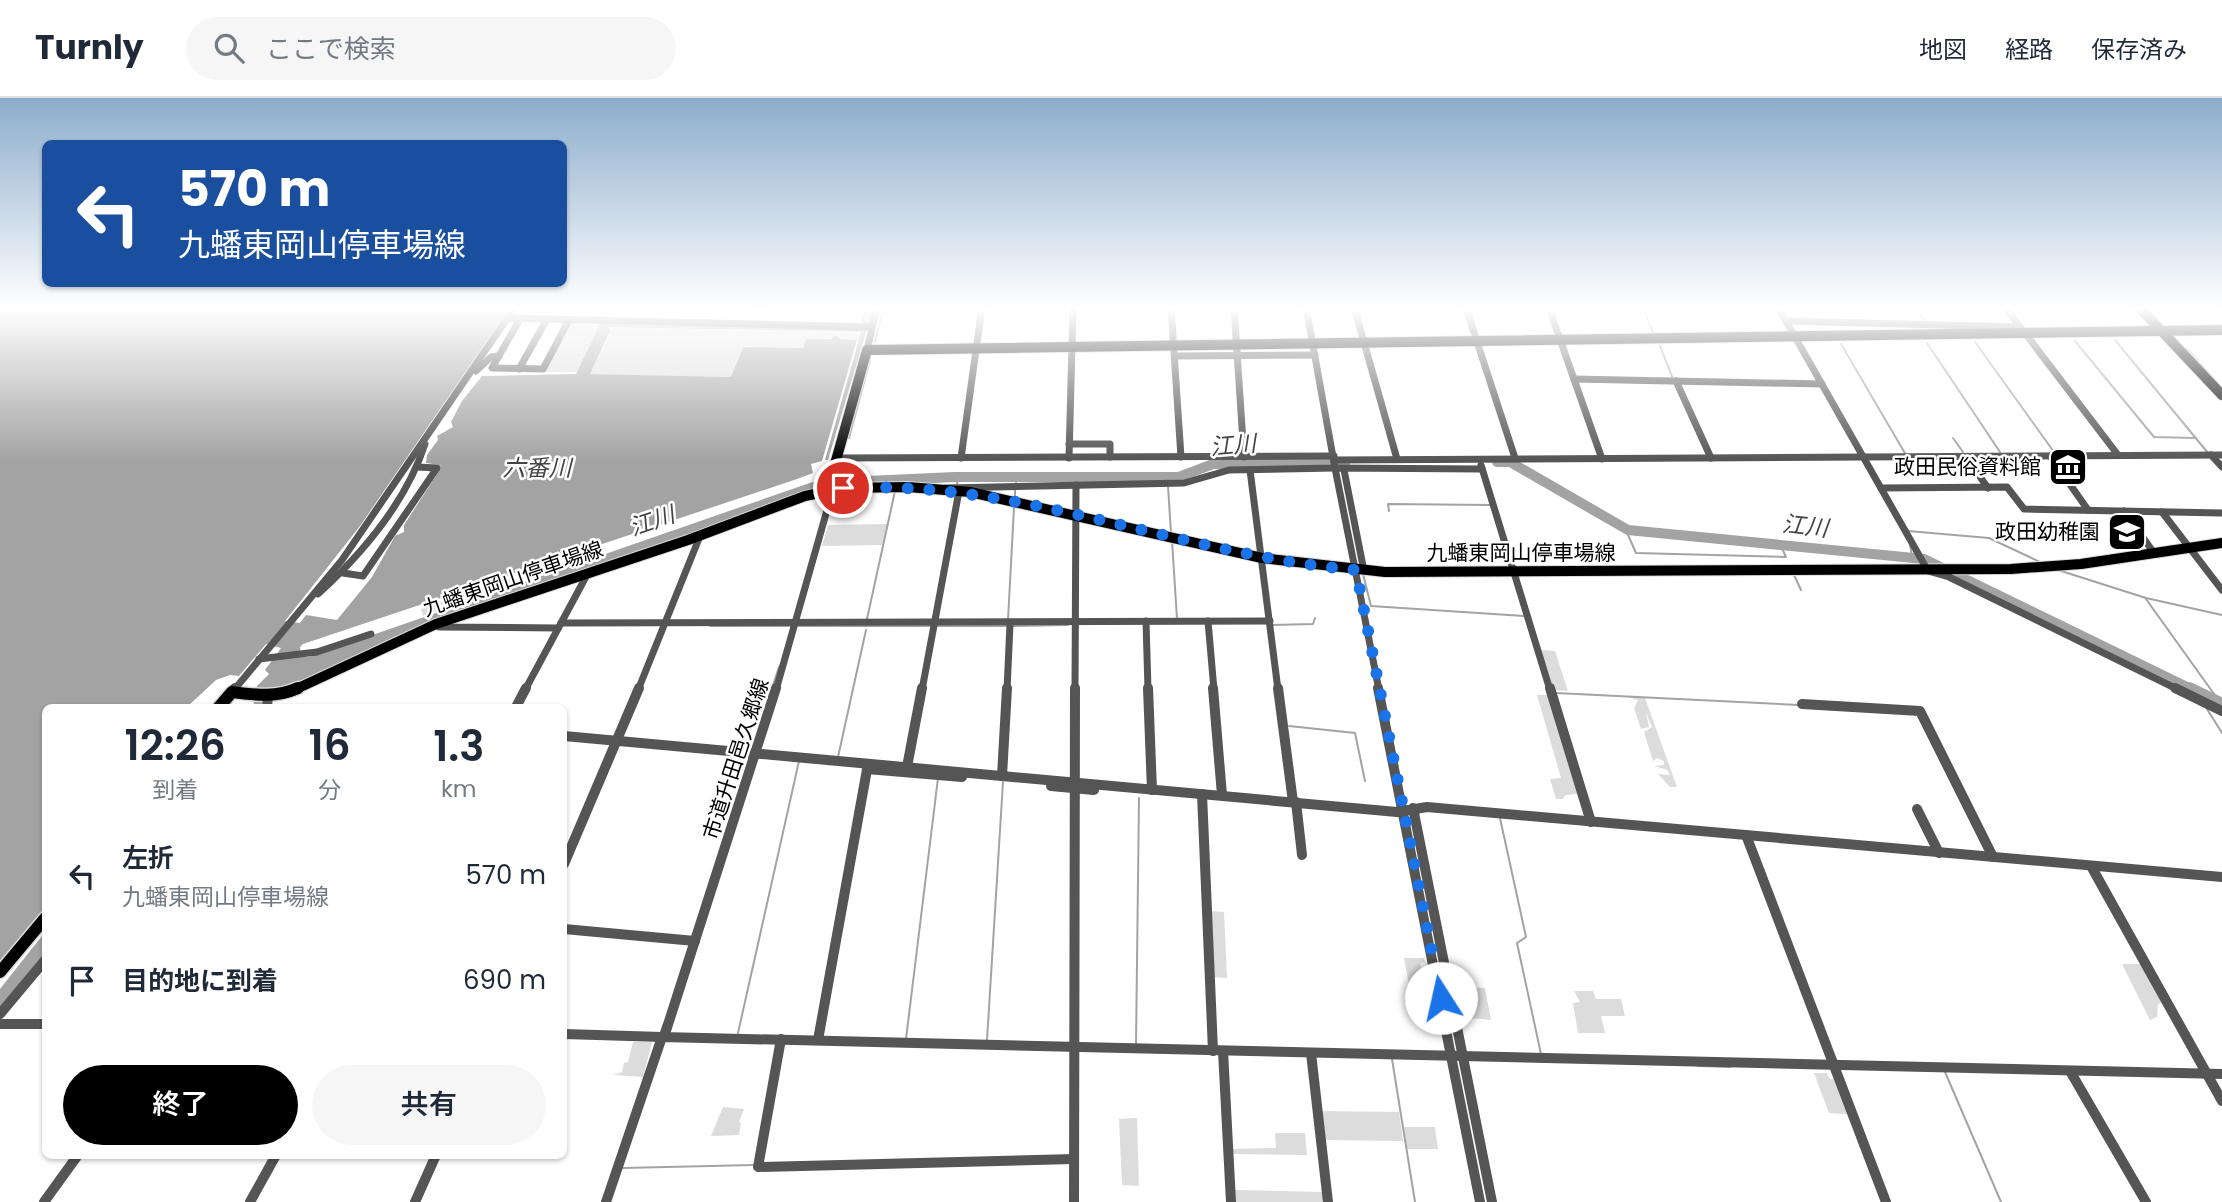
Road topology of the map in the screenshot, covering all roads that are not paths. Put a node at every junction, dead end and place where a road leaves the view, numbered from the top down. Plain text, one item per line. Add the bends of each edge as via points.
1 (480, 359) edge
2 (489, 359) edge
3 (497, 359) edge
4 (525, 359) edge
5 (549, 359) edge
6 (865, 359) edge
7 (975, 359) edge
8 (1071, 359) edge
9 (1175, 359) edge
10 (1238, 359) edge
11 (1315, 359) edge
12 (1369, 359) edge
13 (1482, 359) edge
14 (1567, 359) edge
15 (1807, 359) edge
16 (2045, 359) edge
17 (2190, 359) edge
18 (519, 369) junction
19 (1575, 379) junction
20 (466, 381) junction
21 (1676, 381) junction
22 (1822, 384) junction
23 (2222, 395) edge
24 (423, 442) junction
25 (1069, 444) junction
26 (2117, 454) junction
27 (2211, 455) junction
28 (2222, 455) edge
29 (1862, 456) junction
30 (2050, 456) junction
31 (1110, 457) junction
32 (1181, 457) junction
33 (1244, 457) junction
34 (1514, 457) junction
35 (1710, 457) junction
36 (1966, 457) junction
37 (836, 458) junction
38 (961, 458) junction
39 (1069, 458) junction
40 (1396, 458) junction
41 (1602, 458) junction
42 (1338, 465) junction
43 (1481, 466) junction
44 (417, 467) junction
45 (2222, 467) edge
46 (1250, 470) junction
47 (830, 485) junction
48 (1076, 485) junction
49 (1880, 487) junction
50 (1988, 487) junction
51 (942, 489) junction
52 (958, 491) junction
53 (2088, 510) junction
54 (2124, 511) junction
55 (2162, 512) junction
56 (2222, 513) edge
57 (1076, 515) junction
58 (700, 536) junction
59 (2222, 543) edge
60 (2190, 548) junction
61 (2154, 553) junction
62 (1262, 558) junction
63 (1928, 568) junction
64 (1360, 570) junction
65 (343, 573) junction
66 (588, 573) junction
67 (1514, 573) junction
68 (2222, 590) edge
69 (312, 595) junction
70 (1269, 621) junction
71 (1077, 622) junction
72 (1146, 622) junction
73 (1208, 622) junction
74 (436, 624) junction
75 (665, 625) junction
76 (1009, 625) junction
77 (560, 626) junction
78 (796, 626) junction
79 (933, 626) junction
80 (371, 634) dead end
81 (259, 659) junction
82 (232, 692) junction
83 (264, 698) edge
84 (222, 704) edge
85 (518, 704) edge
86 (1802, 704) dead end
87 (2222, 711) edge
88 (567, 736) edge
89 (617, 743) junction
90 (757, 756) junction
91 (868, 766) junction
92 (908, 767) junction
93 (1002, 776) junction
94 (1076, 786) junction
95 (1152, 790) junction
96 (1202, 796) junction
97 (1222, 796) junction
98 (1296, 804) junction
99 (1917, 809) dead end
100 (1410, 815) junction
101 (1591, 822) junction
102 (1747, 837) junction
103 (1939, 853) junction
104 (1302, 855) dead end
105 (567, 857) edge
106 (1993, 857) junction
107 (2092, 868) junction
108 (2222, 877) edge
109 (42, 923) edge
110 (567, 929) edge
111 (692, 941) junction
112 (42, 963) edge
113 (0, 972) edge
114 (0, 1014) edge
115 (0, 1024) edge
116 (42, 1024) edge
117 (567, 1034) edge
118 (661, 1038) junction
119 (818, 1040) junction
120 (780, 1041) junction
121 (1075, 1050) junction
122 (1221, 1052) junction
123 (1311, 1055) junction
124 (1458, 1055) junction
125 (1835, 1067) junction
126 (2072, 1073) junction
127 (2222, 1074) edge
128 (2208, 1076) junction
129 (2222, 1101) edge
130 (1074, 1157) junction
131 (75, 1159) edge
132 (274, 1159) edge
133 (434, 1159) edge
134 (44, 1202) edge
135 (250, 1202) edge
136 (415, 1202) edge
137 (606, 1202) edge
138 (1074, 1202) edge
139 (1231, 1202) edge
140 (1328, 1202) edge
141 (1480, 1202) edge
142 (1492, 1202) edge
143 (1886, 1202) edge
144 (2146, 1202) edge

1 - 20 street
2 - 20 street
3 - 18 street via 492,368
4 - 18 street
5 - 18 street via 543,369
6 - 37 main road
7 - 38 street
8 - 25 street
9 - 32 street
10 - 33 street
11 - 42 street
12 - 40 street
13 - 34 street
14 - 19 street
15 - 22 street
16 - 26 street
17 - 23 main road
19 - 21 street
19 - 41 street
20 - 24 street
21 - 22 street
21 - 35 street
22 - 29 street
24 - 44 street via 426,445
24 - 69 street via 342,560
25 - 31 street via 1110,444
25 - 39 street
26 - 27 street
26 - 30 street
27 - 28 street
27 - 45 street
29 - 35 street
29 - 36 street
29 - 49 street
30 - 36 street
30 - 53 street
31 - 32 street
31 - 39 street
32 - 33 street
33 - 42 street
34 - 41 street
34 - 43 street
35 - 41 street
36 - 50 street
37 - 38 street
37 - 47 main road
38 - 39 street
40 - 42 street
40 - 43 street
42 - 43 street
42 - 46 street
42 - 64 street
43 - 67 street
44 - 65 street
44 - 65 street via 437,468 363,576
46 - 48 street via 1218,472 1184,483
46 - 62 street
47 - 51 main road, 九蟠東岡山停車場線
47 - 58 main road, 九蟠東岡山停車場線
47 - 78 street, 市道升田邑久郷線
48 - 51 street
48 - 57 street
49 - 50 street
49 - 63 street
50 - 53 street via 2007,488 2024,509
51 - 52 main road, 九蟠東岡山停車場線
52 - 57 main road, 九蟠東岡山停車場線
52 - 79 street
53 - 54 street
54 - 55 street
54 - 61 street
55 - 56 street
55 - 60 street
57 - 62 main road, 九蟠東岡山停車場線
57 - 71 street
58 - 66 main road, 九蟠東岡山停車場線
58 - 75 street
59 - 60 main road, 九蟠東岡山停車場線
60 - 61 main road, 九蟠東岡山停車場線
60 - 68 street
61 - 63 main road, 九蟠東岡山停車場線 via 2064,566
62 - 64 main road, 九蟠東岡山停車場線
62 - 70 street
63 - 67 main road, 九蟠東岡山停車場線
63 - 87 street
64 - 67 main road, 九蟠東岡山停車場線
64 - 100 street
65 - 69 street
66 - 74 main road, 九蟠東岡山停車場線
66 - 77 street
67 - 101 street
69 - 81 street
70 - 73 street
70 - 98 street
71 - 72 street
71 - 76 street
71 - 94 street
72 - 73 street
72 - 95 street
73 - 97 street
74 - 77 street
74 - 83 main road, 九蟠東岡山停車場線 via 295,690
75 - 77 street
75 - 78 street
75 - 89 street
76 - 79 street
76 - 93 street
77 - 85 street
78 - 79 street
78 - 90 street, 市道升田邑久郷線
79 - 92 street
80 - 81 street via 317,652
81 - 82 street
82 - 83 main road, 九蟠東岡山停車場線
82 - 84 main road
86 - 106 street via 1920,711
88 - 89 street
89 - 90 street
89 - 105 street
90 - 91 street
90 - 111 street, 市道升田邑久郷線
91 - 92 street
91 - 94 street
91 - 119 street
92 - 93 street
93 - 94 street
94 - 95 street
94 - 96 street
94 - 121 street
95 - 96 street
96 - 97 street
96 - 98 street
96 - 122 street
97 - 98 street
98 - 100 street
98 - 104 street
99 - 103 street
100 - 101 street
100 - 124 street
101 - 102 street
102 - 103 street
102 - 125 street
103 - 106 street
106 - 107 street
107 - 108 street
107 - 128 street
109 - 113 main road
110 - 111 street
111 - 118 street, 市道升田邑久郷線
112 - 114 street
115 - 116 street
117 - 118 street
118 - 120 street
118 - 137 street, 市道升田邑久郷線
119 - 120 street
119 - 121 street
120 - 130 street via 759,1165
121 - 122 street
121 - 130 street
122 - 123 street
122 - 139 street
123 - 124 street
123 - 140 street
124 - 125 street
124 - 141 street
124 - 142 street
125 - 126 street
125 - 143 street
126 - 128 street
126 - 144 street
127 - 128 street
128 - 129 street
130 - 138 street
131 - 134 street
132 - 135 street
133 - 136 street

